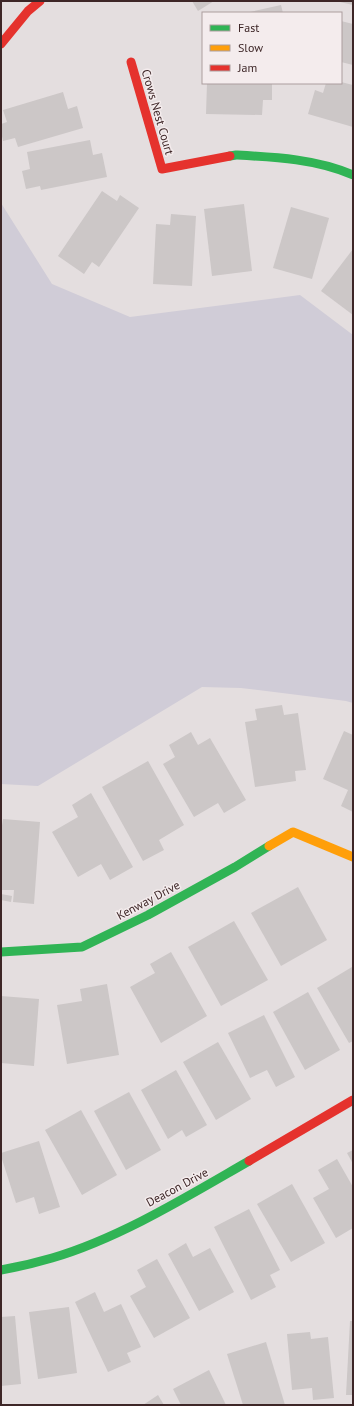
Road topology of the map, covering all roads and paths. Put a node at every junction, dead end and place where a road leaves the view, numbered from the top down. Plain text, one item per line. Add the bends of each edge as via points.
1 (40, 1) edge
2 (1, 44) edge
3 (131, 62) dead end
4 (353, 176) edge
5 (353, 857) edge
6 (1, 952) edge
7 (353, 1100) edge
8 (1, 1270) edge

1 - 2 street via 28,11
3 - 4 street, Crows Nest Court via 162,169 236,155 283,158 339,169
5 - 6 street, Kenway Drive via 293,832 148,915 82,947
7 - 8 street, Deacon Drive via 160,1211 80,1249 47,1261

